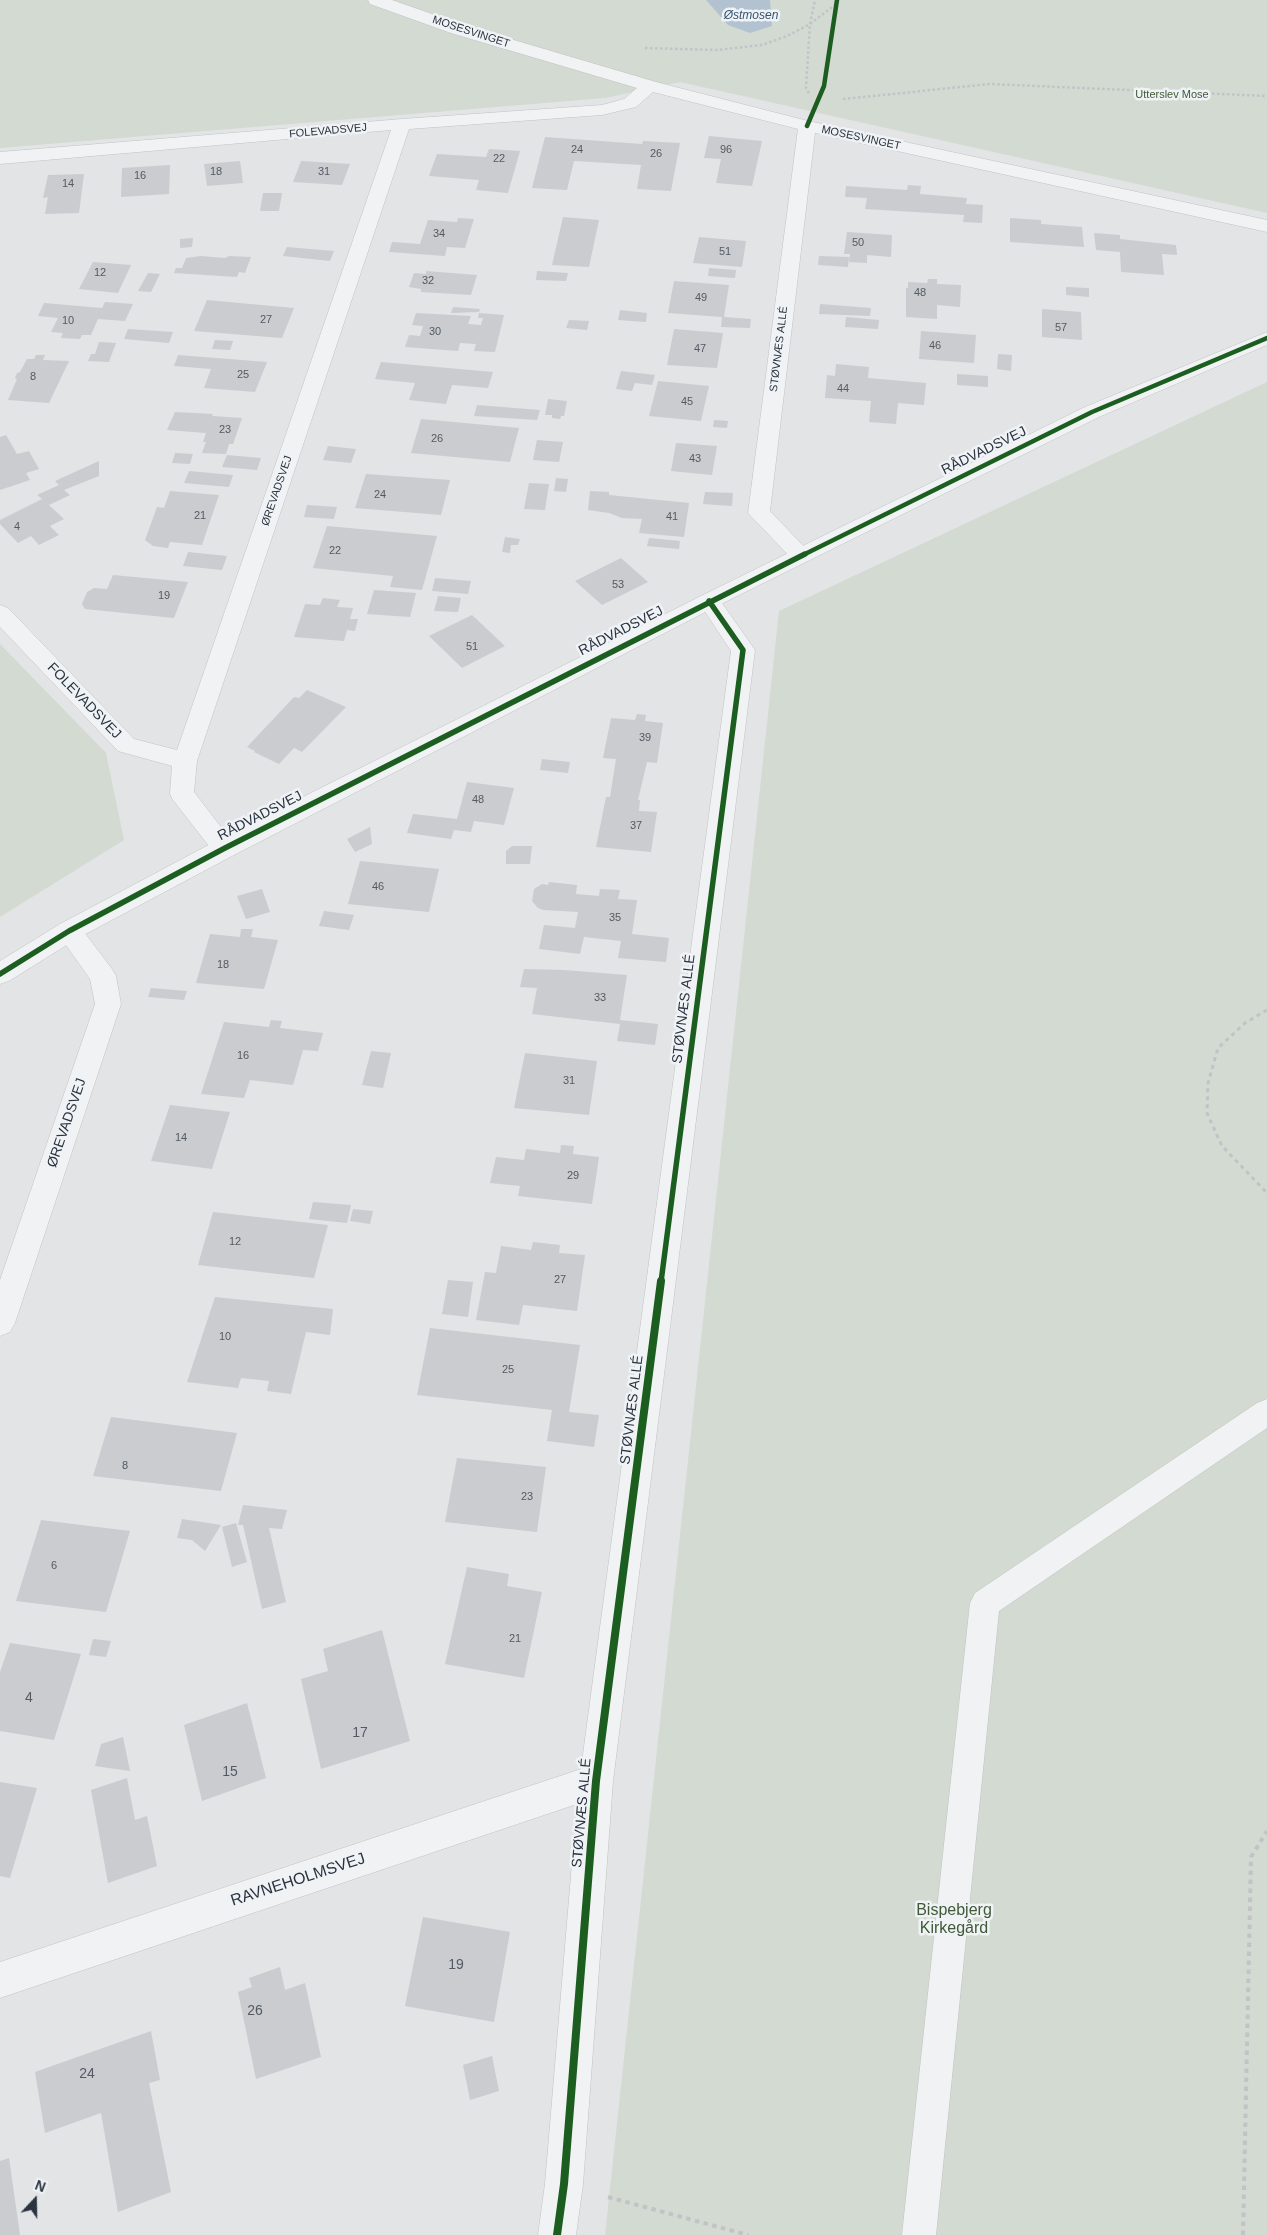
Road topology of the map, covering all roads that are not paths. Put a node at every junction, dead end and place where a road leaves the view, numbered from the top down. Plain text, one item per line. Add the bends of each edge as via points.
1 (376, 0) edge
2 (650, 86) junction
3 (402, 124) junction
4 (807, 126) junction
5 (0, 158) edge
6 (1267, 226) edge
7 (1267, 338) edge
8 (801, 555) junction
9 (709, 601) junction
10 (0, 613) edge
11 (185, 761) junction
12 (225, 848) junction
13 (69, 931) junction
14 (0, 974) edge
15 (0, 1324) edge
16 (1267, 1412) edge
17 (596, 1780) junction
18 (0, 1980) edge
19 (557, 2235) edge
20 (919, 2235) edge

1 - 2 street, MOSESVINGET
2 - 3 street, FOLEVADSVEJ via 630,103 602,110
2 - 4 street, MOSESVINGET
3 - 5 street, FOLEVADSVEJ
3 - 11 street, ØREVADSVEJ
4 - 6 street, MOSESVINGET
4 - 8 street, STØVNÆS ALLÉ via 759,513
7 - 8 street, RÅDVADSVEJ via 1092,412
8 - 9 street, RÅDVADSVEJ
9 - 12 street, RÅDVADSVEJ
9 - 17 street, STØVNÆS ALLÉ via 742,650
10 - 11 street, FOLEVADSVEJ via 126,746
11 - 12 street, ØREVADSVEJ via 182,794
12 - 13 street, RÅDVADSVEJ
13 - 14 street, RÅDVADSVEJ
13 - 15 street, ØREVADSVEJ via 102,976 108,1004
16 - 20 lane via 985,1603
17 - 18 street, RAVNEHOLMSVEJ
17 - 19 street, STØVNÆS ALLÉ via 564,2184

